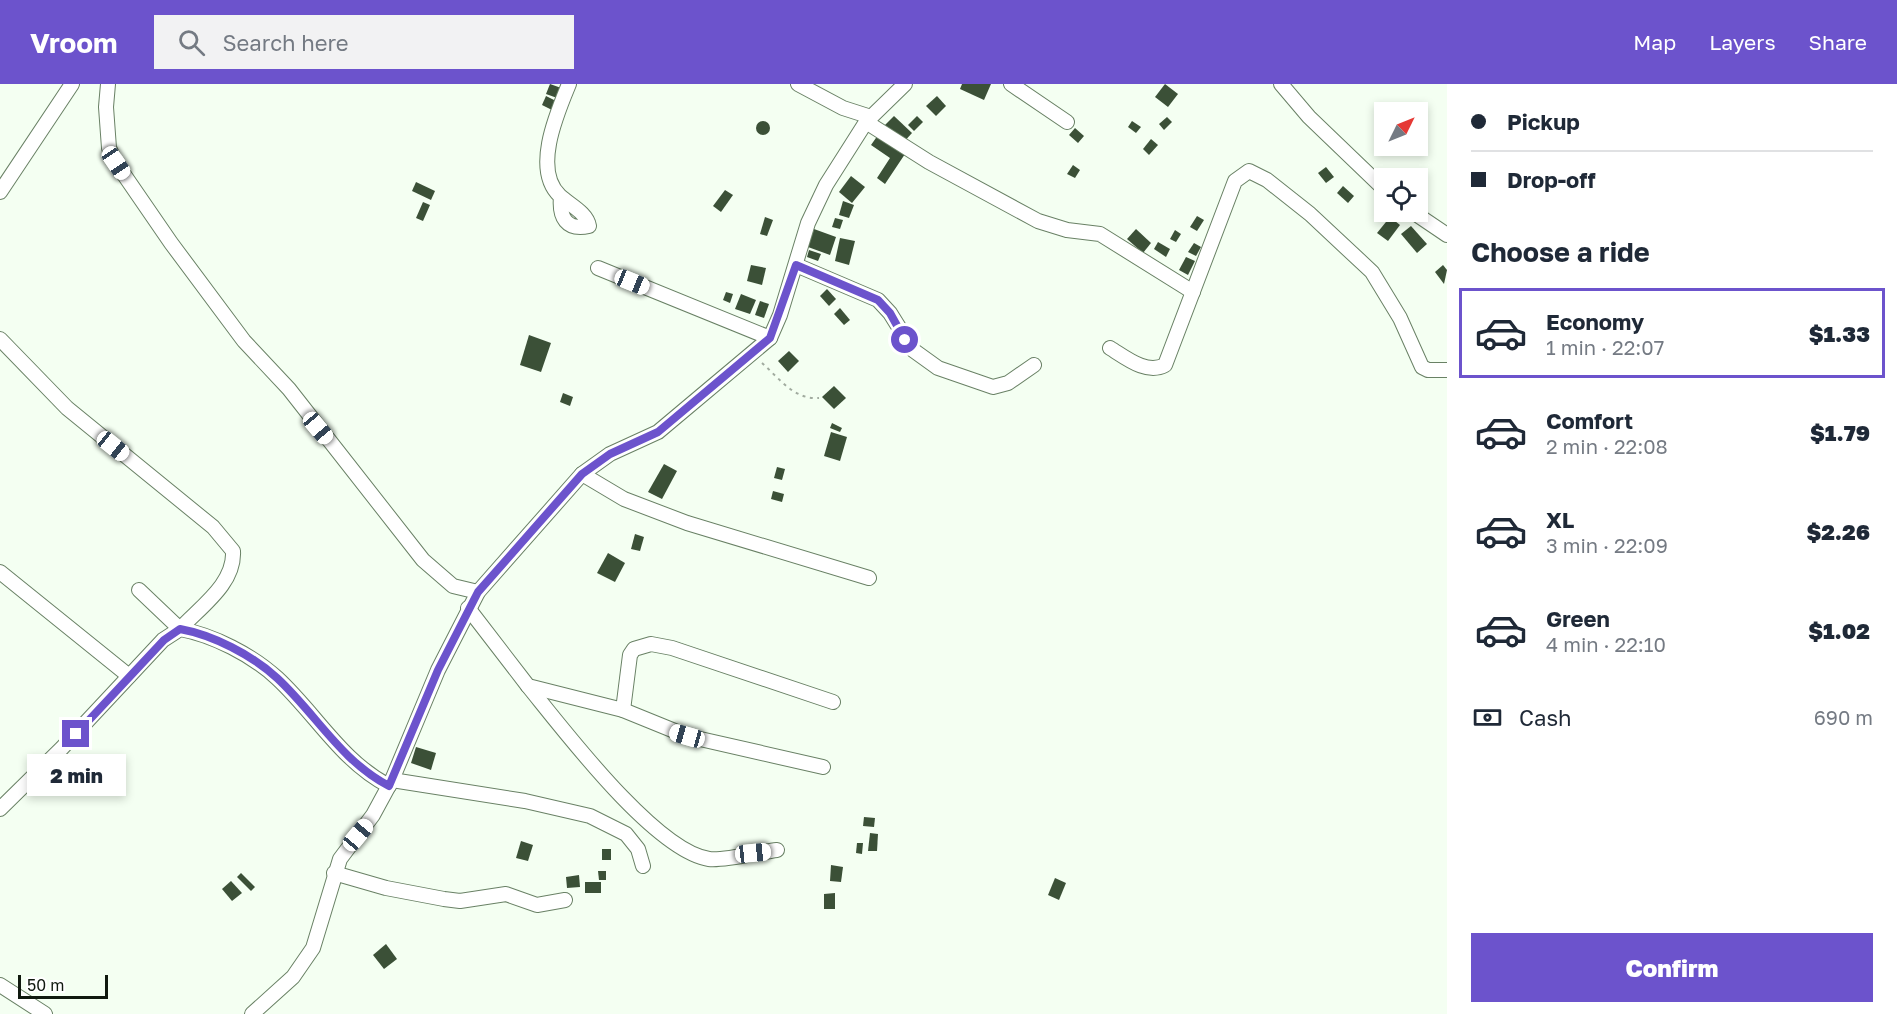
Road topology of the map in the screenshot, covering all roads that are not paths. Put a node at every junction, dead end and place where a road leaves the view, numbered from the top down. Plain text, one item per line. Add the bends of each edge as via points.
1 (72, 84) edge
2 (108, 84) edge
3 (569, 84) edge
4 (798, 84) edge
5 (905, 84) edge
6 (1011, 84) edge
7 (1281, 84) edge
8 (868, 119) junction
9 (1067, 122) dead end
10 (1374, 179) edge
11 (0, 192) edge
12 (561, 197) dead end
13 (1428, 222) edge
14 (1447, 235) edge
15 (796, 265) junction
16 (598, 268) dead end
17 (1194, 292) junction
18 (770, 338) junction
19 (0, 339) edge
20 (1110, 348) dead end
21 (1034, 365) dead end
22 (1447, 370) edge
23 (582, 474) junction
24 (0, 572) edge
25 (870, 578) dead end
26 (139, 590) dead end
27 (478, 592) junction
28 (468, 608) junction
29 (180, 629) junction
30 (129, 676) junction
31 (528, 686) junction
32 (833, 702) dead end
33 (623, 710) junction
34 (823, 767) dead end
35 (391, 783) junction
36 (0, 809) edge
37 (777, 850) dead end
38 (643, 866) dead end
39 (334, 873) junction
40 (565, 900) dead end
41 (0, 986) edge
42 (45, 1014) edge
43 (252, 1014) edge

1 - 11 street
2 - 27 street via 110,148 116,163 171,243 244,341 289,389 423,560 453,586
3 - 12 street via 549,144 550,183
4 - 8 street
5 - 8 street
6 - 9 street
7 - 10 street
8 - 15 street via 819,198
8 - 17 street via 929,162 1038,221 1100,234
13 - 14 street
15 - 18 street
15 - 21 street via 878,300 913,350 939,368 993,387 1008,383
16 - 18 street
17 - 20 street via 1165,365 1142,366
17 - 22 street via 1235,181 1244,172 1253,172 1310,214 1372,272 1400,318 1422,367
18 - 23 street via 658,432 610,454
19 - 29 street via 67,408 230,545 233,557 224,583
23 - 25 street via 624,499 687,523
23 - 27 street
24 - 30 street
26 - 29 street
27 - 28 street
28 - 31 street
28 - 35 street
29 - 30 street
29 - 35 street via 222,643 258,663 284,684 344,753 370,776
30 - 36 street
31 - 33 street
31 - 37 street via 649,823 677,845 709,859
32 - 33 street via 651,644 634,649 630,655
33 - 34 street via 680,734
35 - 38 street via 525,801 590,816 626,834 638,849
35 - 39 street
39 - 40 street via 386,888 460,901 506,894 537,905
39 - 43 street via 313,948 304,964
41 - 42 street

